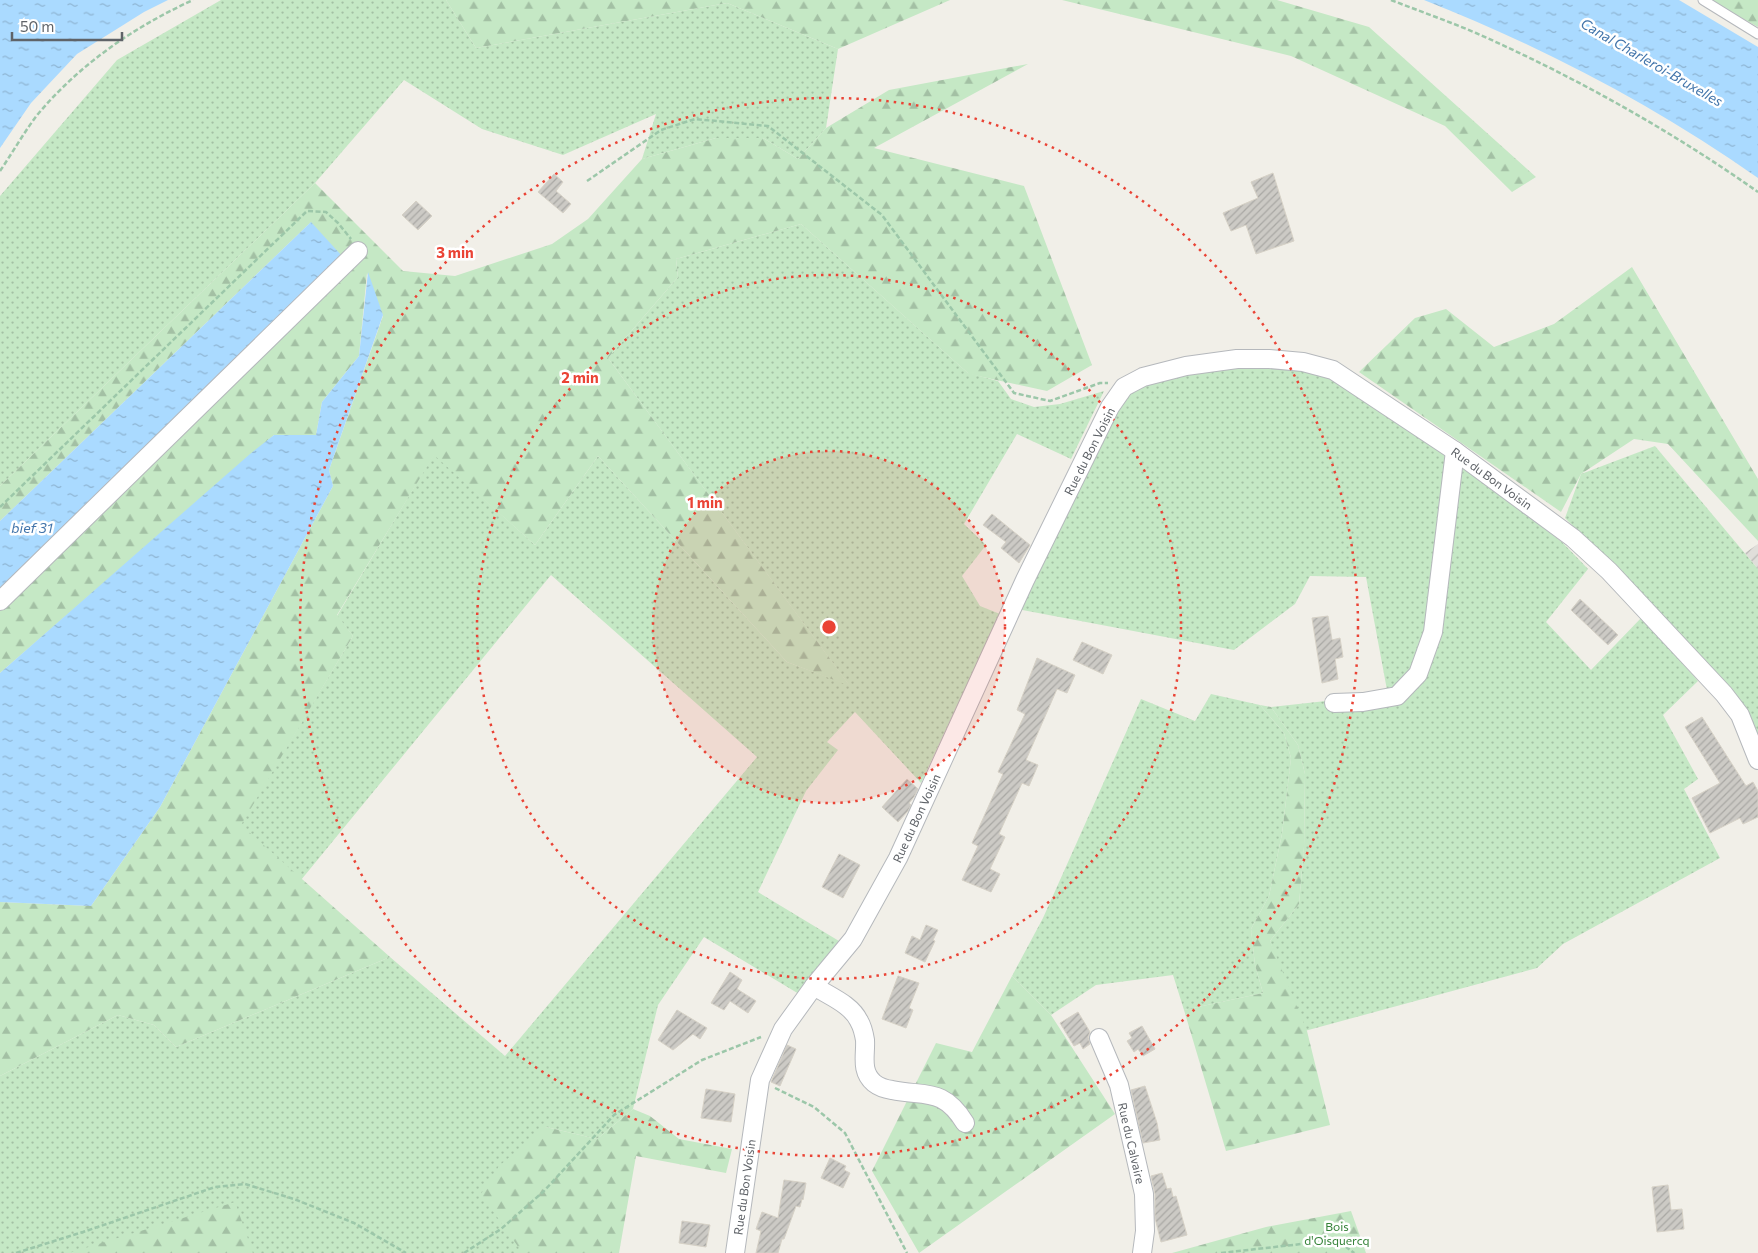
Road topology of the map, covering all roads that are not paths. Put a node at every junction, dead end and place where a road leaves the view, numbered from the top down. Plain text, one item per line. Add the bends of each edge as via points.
1 (1703, 0) edge
2 (1758, 34) edge
3 (358, 251) road end
4 (1455, 451) junction
5 (0, 601) edge
6 (1334, 703) dead end
7 (1758, 760) edge
8 (814, 986) junction
9 (1099, 1038) dead end
10 (964, 1122) dead end
11 (735, 1253) edge
12 (1142, 1253) edge

1 - 2 lane
3 - 5 street
4 - 6 street via 1433,632 1418,674 1397,696
4 - 7 street, Rue du Bon Voisin via 1573,538 1609,571 1724,694 1740,715
4 - 8 street, Rue du Bon Voisin via 1333,370 1303,362 1237,359 1186,366 1143,377 1124,388 1110,407 1046,537 898,858 853,939
8 - 10 street via 845,1004 859,1020 865,1038 866,1073 874,1084 898,1092 936,1095 949,1104
8 - 11 street, Rue du Bon Voisin via 784,1029 760,1080
9 - 12 street, Rue du Calvaire via 1119,1085 1144,1194

